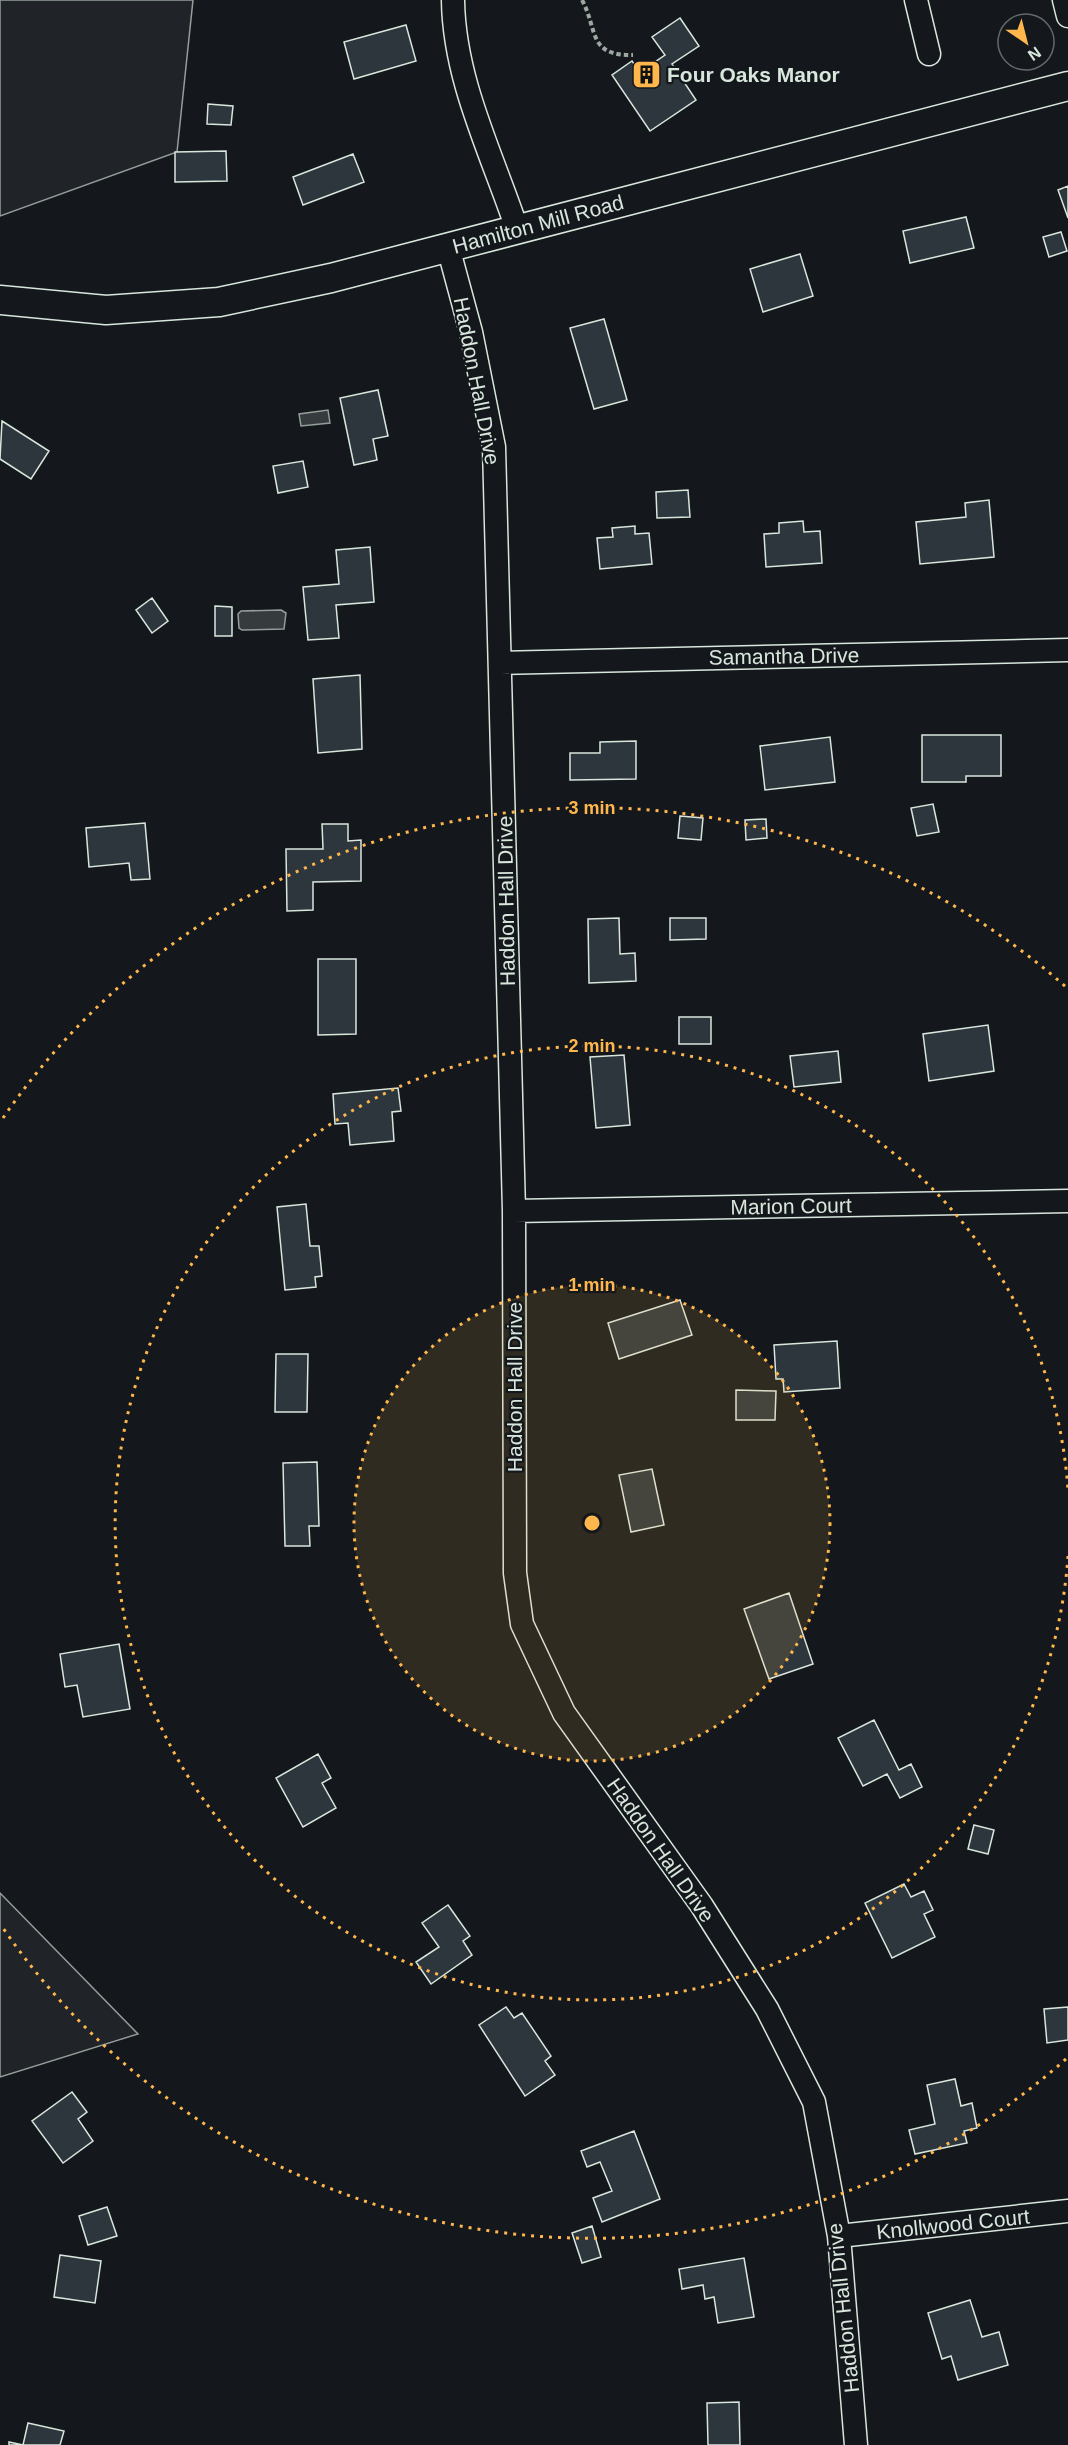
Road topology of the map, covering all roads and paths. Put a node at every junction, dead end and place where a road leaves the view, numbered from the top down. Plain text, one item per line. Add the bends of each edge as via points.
1 (453, 0) edge
2 (582, 0) edge
3 (916, 0) edge
4 (1064, 0) edge
5 (1068, 16) edge
6 (929, 54) dead end
7 (633, 55) dead end
8 (1068, 86) edge
9 (517, 229) junction
10 (448, 247) junction
11 (0, 300) edge
12 (1068, 650) edge
13 (500, 663) junction
14 (1068, 1201) edge
15 (514, 1211) junction
16 (1068, 2211) edge
17 (839, 2236) junction
18 (856, 2445) edge

1 - 9 street via 453,21 471,105
2 - 7 path via 601,46 611,53
3 - 6 street
4 - 5 street
8 - 9 main road, Hamilton Mill Road
9 - 10 main road, Hamilton Mill Road
10 - 11 main road, Hamilton Mill Road via 219,302 106,310
10 - 13 street, Haddon Hall Drive via 471,332 494,447
12 - 13 street, Samantha Drive
13 - 15 street, Haddon Hall Drive
14 - 15 street, Marion Court
15 - 17 street, Haddon Hall Drive via 515,1573 522,1624 564,1713 702,1906 767,2009 814,2102
16 - 17 street, Knollwood Court
17 - 18 street, Haddon Hall Drive

